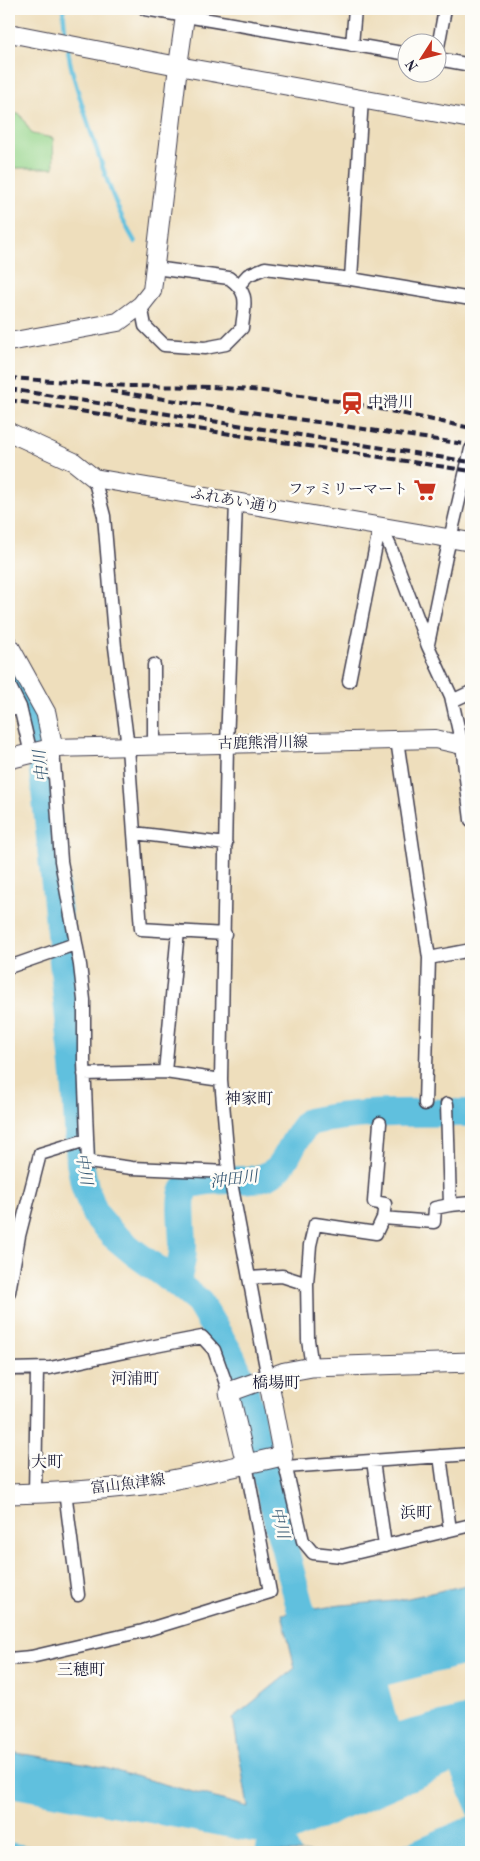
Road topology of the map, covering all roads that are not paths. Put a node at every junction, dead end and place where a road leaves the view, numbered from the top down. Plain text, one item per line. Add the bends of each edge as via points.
1 (145, 9) edge
2 (355, 9) edge
3 (444, 9) edge
4 (186, 12) edge
5 (440, 32) edge
6 (9, 33) edge
7 (352, 45) junction
8 (398, 52) edge
9 (448, 61) edge
10 (471, 64) edge
11 (178, 66) junction
12 (362, 98) junction
13 (471, 119) edge
14 (155, 268) junction
15 (351, 279) junction
16 (239, 285) junction
17 (471, 299) edge
18 (141, 305) junction
19 (9, 342) edge
20 (9, 432) edge
21 (471, 449) edge
22 (94, 478) junction
23 (236, 503) junction
24 (380, 525) junction
25 (450, 538) junction
26 (471, 542) edge
27 (9, 646) edge
28 (428, 646) junction
29 (154, 665) dead end
30 (349, 681) dead end
31 (9, 685) edge
32 (471, 692) edge
33 (452, 701) junction
34 (14, 708) edge
35 (397, 740) junction
36 (227, 744) junction
37 (154, 746) junction
38 (128, 747) junction
39 (467, 747) edge
40 (53, 748) junction
41 (31, 754) junction
42 (9, 759) edge
43 (471, 820) edge
44 (134, 834) junction
45 (226, 844) junction
46 (178, 931) junction
47 (225, 934) junction
48 (75, 944) junction
49 (471, 950) edge
50 (429, 958) junction
51 (9, 967) edge
52 (165, 1072) junction
53 (84, 1074) junction
54 (221, 1080) junction
55 (425, 1104) dead end
56 (447, 1104) dead end
57 (380, 1123) dead end
58 (86, 1140) junction
59 (229, 1172) junction
60 (471, 1203) edge
61 (450, 1205) junction
62 (383, 1218) junction
63 (14, 1235) edge
64 (249, 1278) junction
65 (307, 1284) junction
66 (9, 1292) edge
67 (471, 1362) edge
68 (312, 1367) junction
69 (9, 1369) edge
70 (37, 1369) junction
71 (268, 1378) junction
72 (230, 1392) junction
73 (471, 1454) edge
74 (440, 1456) junction
75 (373, 1461) junction
76 (284, 1462) junction
77 (246, 1464) junction
78 (65, 1491) junction
79 (9, 1494) edge
80 (35, 1494) junction
81 (471, 1525) edge
82 (450, 1530) junction
83 (385, 1546) junction
84 (78, 1595) dead end
85 (9, 1659) edge

1 - 4 street
2 - 7 street
3 - 5 street
4 - 7 street
4 - 11 street
6 - 11 street
7 - 8 street
9 - 10 street
11 - 12 street
11 - 14 street
12 - 13 street
12 - 15 street
14 - 16 street via 229,278
14 - 18 street via 152,291
15 - 16 street via 265,268 248,275
15 - 17 street
16 - 18 street via 245,294 242,328 226,344 205,348 164,345 145,326
18 - 19 street via 118,322
20 - 22 street, ふれあい通り via 74,462
21 - 25 street
22 - 23 street, ふれあい通り
22 - 38 street via 104,516
23 - 24 street, ふれあい通り
23 - 36 street
24 - 25 street, ふれあい通り
24 - 28 street
24 - 30 street
25 - 26 street, ふれあい通り
25 - 28 street
27 - 40 main road via 46,712
28 - 33 street
29 - 37 street
31 - 34 street
32 - 33 street
33 - 39 street
34 - 41 street
35 - 36 street, 古鹿熊滑川線
35 - 39 street, 古鹿熊滑川線 via 435,739
35 - 50 street
36 - 37 street, 古鹿熊滑川線
36 - 45 street
37 - 38 street, 古鹿熊滑川線
38 - 40 street, 古鹿熊滑川線
38 - 44 street
39 - 43 street
40 - 41 main road
40 - 48 street via 61,861
41 - 42 main road
44 - 45 street
44 - 46 street via 141,929
45 - 47 street
46 - 47 street
46 - 52 street
47 - 54 street
48 - 51 street
48 - 53 street via 84,1000
49 - 50 street
50 - 55 street
52 - 53 street
52 - 54 street
53 - 58 street
54 - 59 street
56 - 61 street
57 - 62 street via 374,1202 385,1204
58 - 59 street via 88,1162 132,1168
58 - 63 street via 40,1154
59 - 64 street
60 - 61 street
61 - 62 street via 435,1208 434,1222
62 - 65 street via 376,1232 315,1224
63 - 66 street
64 - 65 street via 282,1276
64 - 71 street
65 - 68 street
67 - 68 main road
68 - 71 main road
69 - 70 street
70 - 72 street via 202,1337 214,1350
70 - 80 street
71 - 72 main road
71 - 76 main road
72 - 77 main road
73 - 74 street
74 - 75 street
74 - 82 street
75 - 76 street
75 - 83 street
76 - 77 main road, 富山魚津線
76 - 83 street via 303,1541 313,1553 342,1556
77 - 78 main road, 富山魚津線 via 143,1485
77 - 85 street via 270,1592 143,1631 31,1657
78 - 80 main road, 富山魚津線
78 - 84 street
79 - 80 main road, 富山魚津線
81 - 82 street
82 - 83 street

